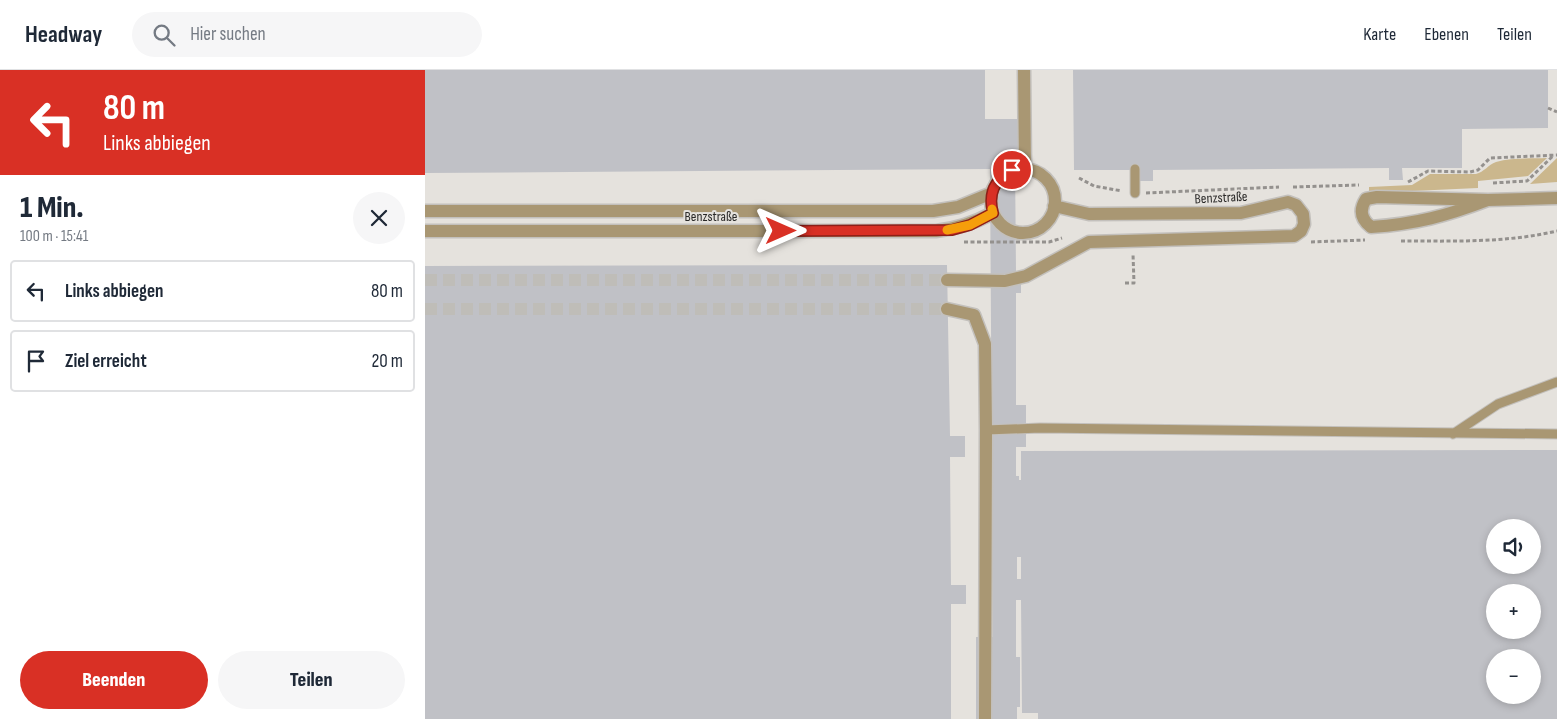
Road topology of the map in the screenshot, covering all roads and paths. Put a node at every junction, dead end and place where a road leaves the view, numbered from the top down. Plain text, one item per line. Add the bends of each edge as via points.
1 (1024, 70) edge
2 (1548, 108) dead end
3 (1557, 112) edge
4 (1556, 155) edge
5 (1025, 168) junction
6 (1135, 169) dead end
7 (1079, 178) dead end
8 (1400, 183) dead end
9 (1491, 183) dead end
10 (1363, 185) dead end
11 (992, 193) junction
12 (1135, 193) junction
13 (1557, 198) edge
14 (1488, 200) junction
15 (1054, 206) junction
16 (425, 211) edge
17 (993, 213) junction
18 (425, 231) edge
19 (1557, 231) edge
20 (1368, 240) dead end
21 (1397, 240) dead end
22 (1310, 242) dead end
23 (1133, 266) dead end
24 (947, 280) tunnel mouth
25 (1125, 284) dead end
26 (947, 309) tunnel mouth
27 (1557, 382) edge
28 (986, 430) junction
29 (1453, 434) junction
30 (1557, 434) edge
31 (985, 719) edge

1 - 5 street
2 - 3 path
4 - 8 path via 1491,158 1479,170 1428,171 1409,182
4 - 9 path via 1527,181
5 - 11 street via 1012,170 1003,176
5 - 15 street via 1043,176 1050,184
6 - 12 lane
7 - 12 path via 1094,186
10 - 12 path
11 - 16 street via 958,208 933,210
11 - 17 street
13 - 14 street
14 - 14 street via 1377,197 1366,199 1361,206 1365,223 1371,227 1410,224 1445,216
15 - 17 street via 1045,224 1027,232 1007,228
15 - 24 street, Benzstraße via 1089,214 1241,213 1289,202 1303,214 1304,224 1295,236 1089,242 1026,276 1005,282
17 - 18 street, Benzstraße via 970,225 936,231
19 - 21 path via 1533,237 1483,241
20 - 22 path
23 - 25 path via 1134,283
26 - 28 street via 974,315 979,325 985,344
27 - 29 lane via 1498,404
28 - 29 lane
28 - 31 street
29 - 30 lane

